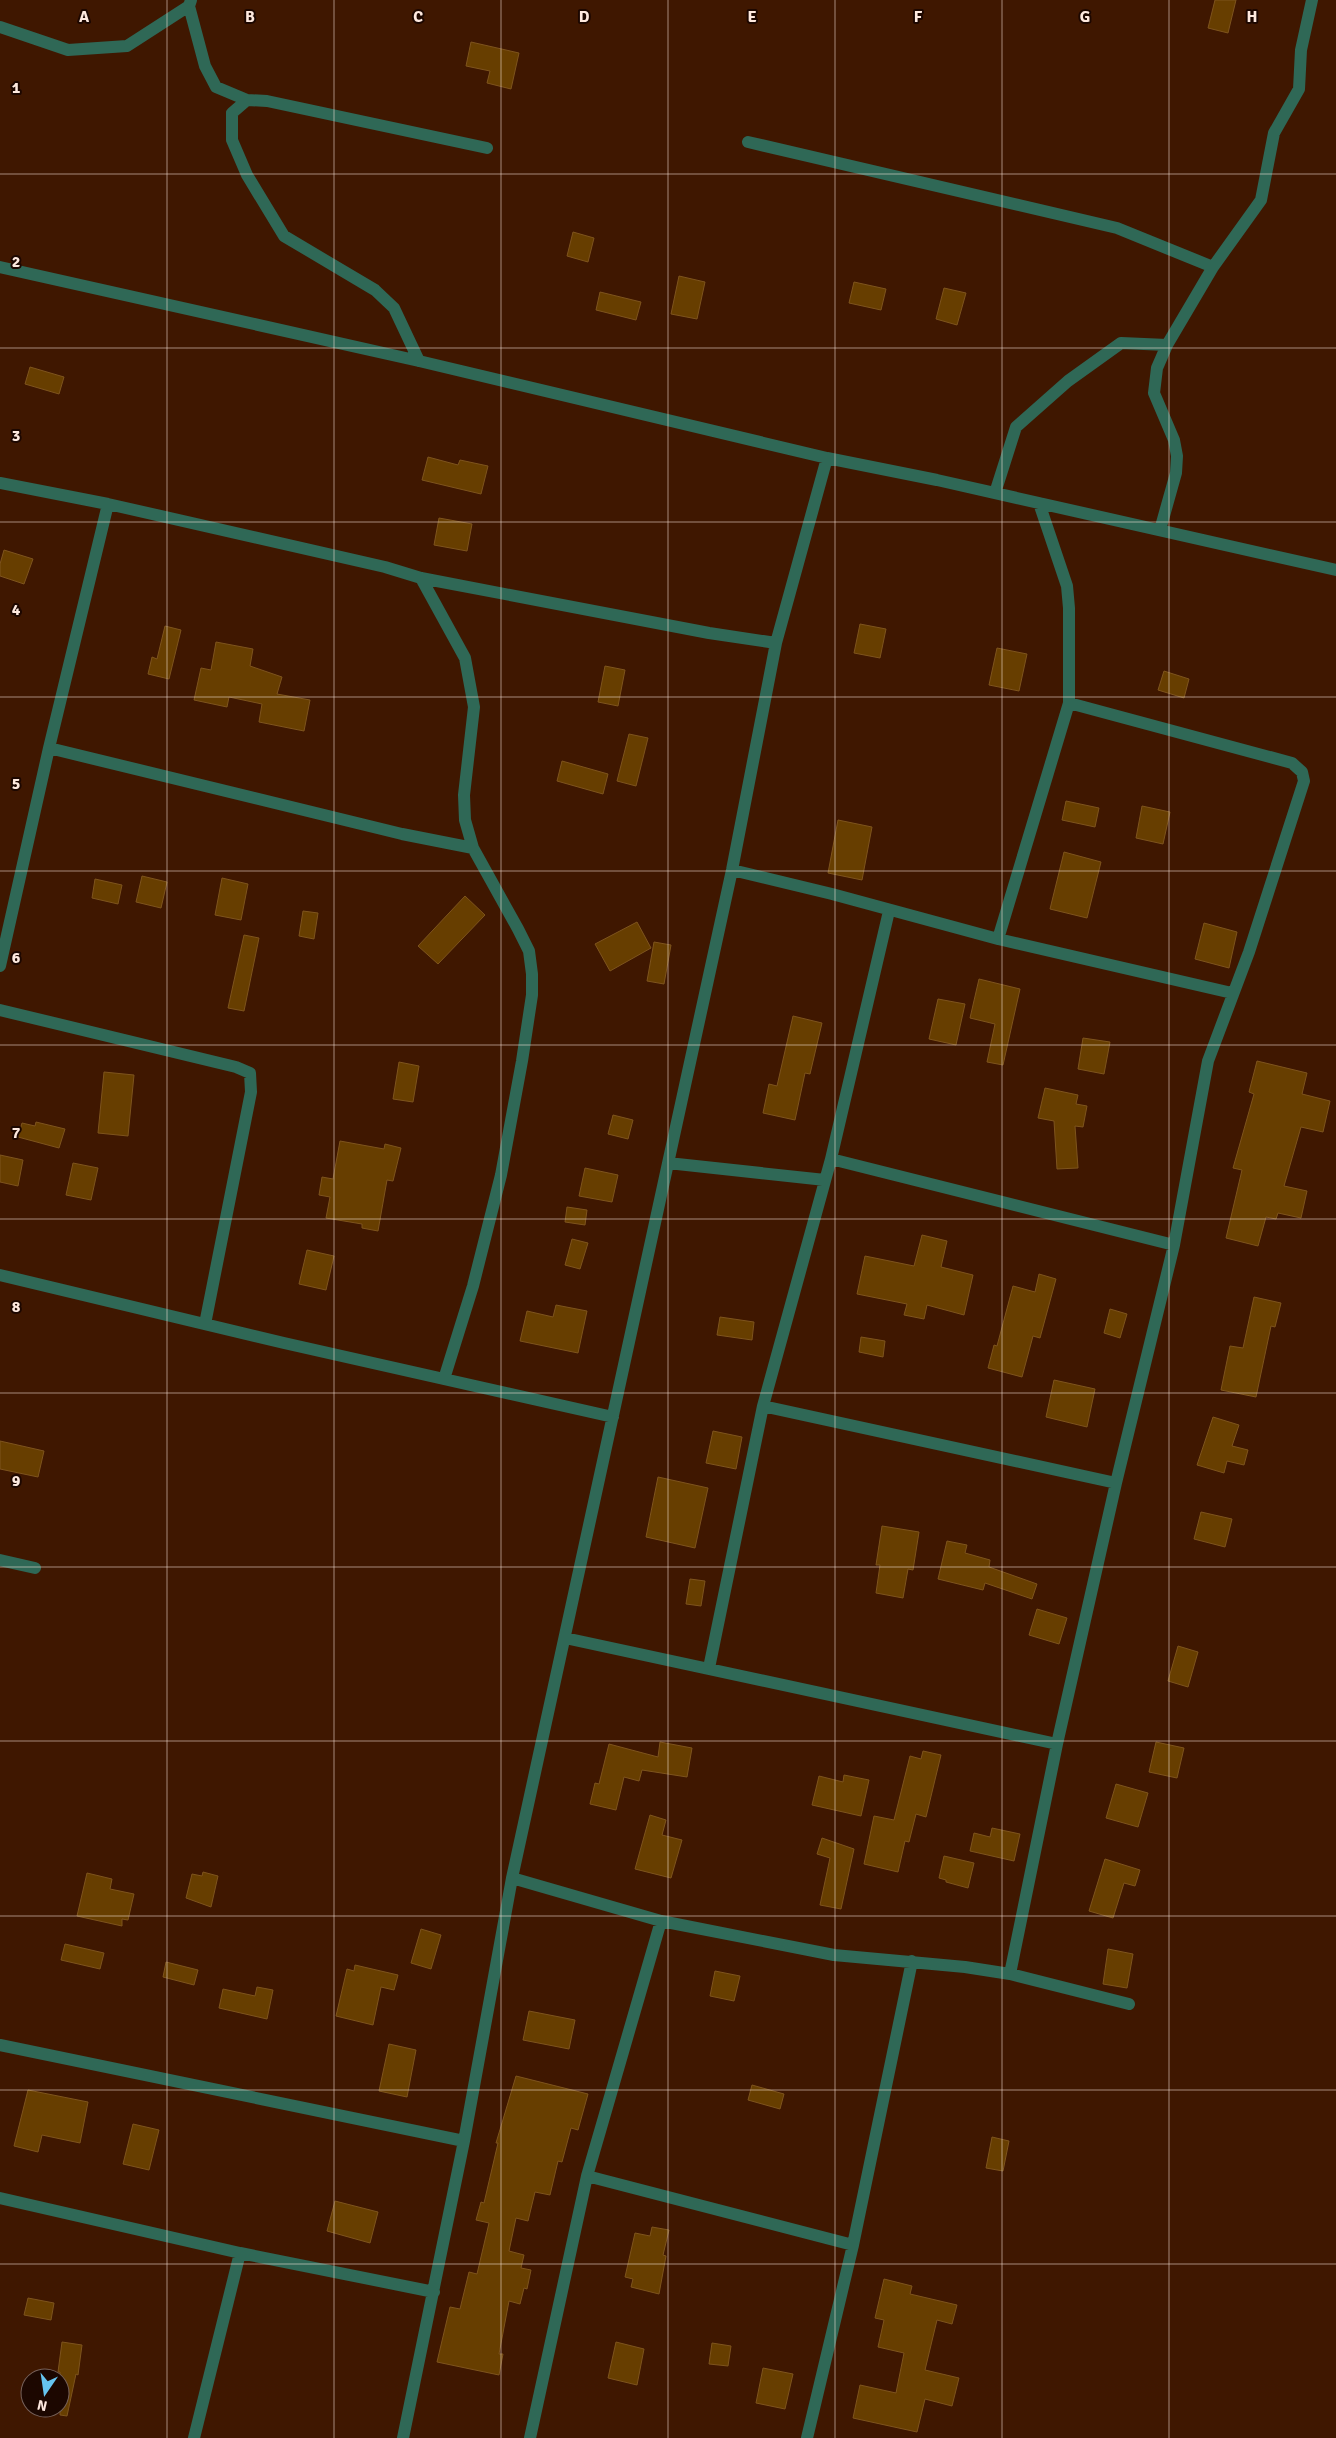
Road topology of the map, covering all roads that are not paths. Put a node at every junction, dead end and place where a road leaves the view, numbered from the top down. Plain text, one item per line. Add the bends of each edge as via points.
1 (1312, 0) edge
2 (190, 3) edge
3 (0, 27) edge
4 (247, 100) junction
5 (748, 142) dead end
6 (487, 148) dead end
7 (0, 267) edge
8 (1213, 267) junction
9 (1167, 345) junction
10 (419, 361) junction
11 (827, 458) junction
12 (0, 483) edge
13 (995, 493) junction
14 (1039, 503) junction
15 (108, 504) junction
16 (1160, 530) junction
17 (1336, 570) edge
18 (421, 578) junction
19 (776, 643) junction
20 (1069, 703) junction
21 (49, 748) junction
22 (473, 848) junction
23 (732, 870) junction
24 (889, 911) junction
25 (998, 939) junction
26 (0, 966) edge
27 (1232, 993) junction
28 (0, 1010) edge
29 (831, 1158) junction
30 (668, 1163) junction
31 (825, 1180) junction
32 (1174, 1245) junction
33 (0, 1275) edge
34 (205, 1324) junction
35 (444, 1379) junction
36 (763, 1406) junction
37 (613, 1418) junction
38 (1116, 1483) junction
39 (0, 1560) edge
40 (35, 1568) dead end
41 (565, 1638) junction
42 (708, 1668) junction
43 (1057, 1744) junction
44 (512, 1878) junction
45 (661, 1921) junction
46 (912, 1961) junction
47 (1010, 1974) junction
48 (1129, 2004) dead end
49 (0, 2045) edge
50 (464, 2141) junction
51 (587, 2176) junction
52 (0, 2198) edge
53 (853, 2245) junction
54 (240, 2253) junction
55 (434, 2292) junction
56 (194, 2438) edge
57 (403, 2438) edge
58 (530, 2438) edge
59 (807, 2438) edge

1 - 8 street via 1301,50 1299,89 1274,134 1261,200
2 - 3 street via 127,46 68,50
2 - 4 street via 205,66 216,86
4 - 6 street via 267,101
4 - 10 street via 232,114 232,140 247,175 284,236 381,296 394,308
5 - 8 street via 1117,228
7 - 10 street
8 - 9 street
9 - 13 street via 1121,344 1068,381 1016,427
9 - 16 street via 1157,368 1154,393 1174,440 1177,456 1176,473
10 - 11 street
11 - 13 street
11 - 19 street
12 - 15 street
13 - 14 street
14 - 16 street
14 - 20 street via 1067,586 1070,608
15 - 18 street
15 - 21 street
16 - 17 street
18 - 19 street
18 - 22 street via 465,658 474,706 464,794 465,820
19 - 23 street
20 - 25 street
20 - 27 street via 1292,763 1302,772 1302,790 1249,952
21 - 22 street via 402,834
21 - 26 street
22 - 35 street via 529,951 532,995 501,1175 473,1286
23 - 24 street
23 - 30 street
24 - 25 street
24 - 29 street
25 - 27 street
27 - 32 street via 1203,1081
28 - 34 street via 250,1073 251,1092
29 - 31 street
29 - 32 street
30 - 31 street
30 - 37 street
31 - 36 street
32 - 38 street
33 - 34 street
34 - 35 street
35 - 37 street
36 - 38 street
36 - 42 street
37 - 41 street
38 - 43 street
39 - 40 street
41 - 42 street
41 - 44 street
42 - 43 street
43 - 47 street
44 - 45 street
44 - 50 street
45 - 46 street via 826,1954
45 - 51 street
46 - 47 street
46 - 53 street
47 - 48 street
49 - 50 street
50 - 55 street
51 - 53 street
51 - 58 street
52 - 54 street
53 - 59 street
54 - 55 street
54 - 56 street
55 - 57 street

